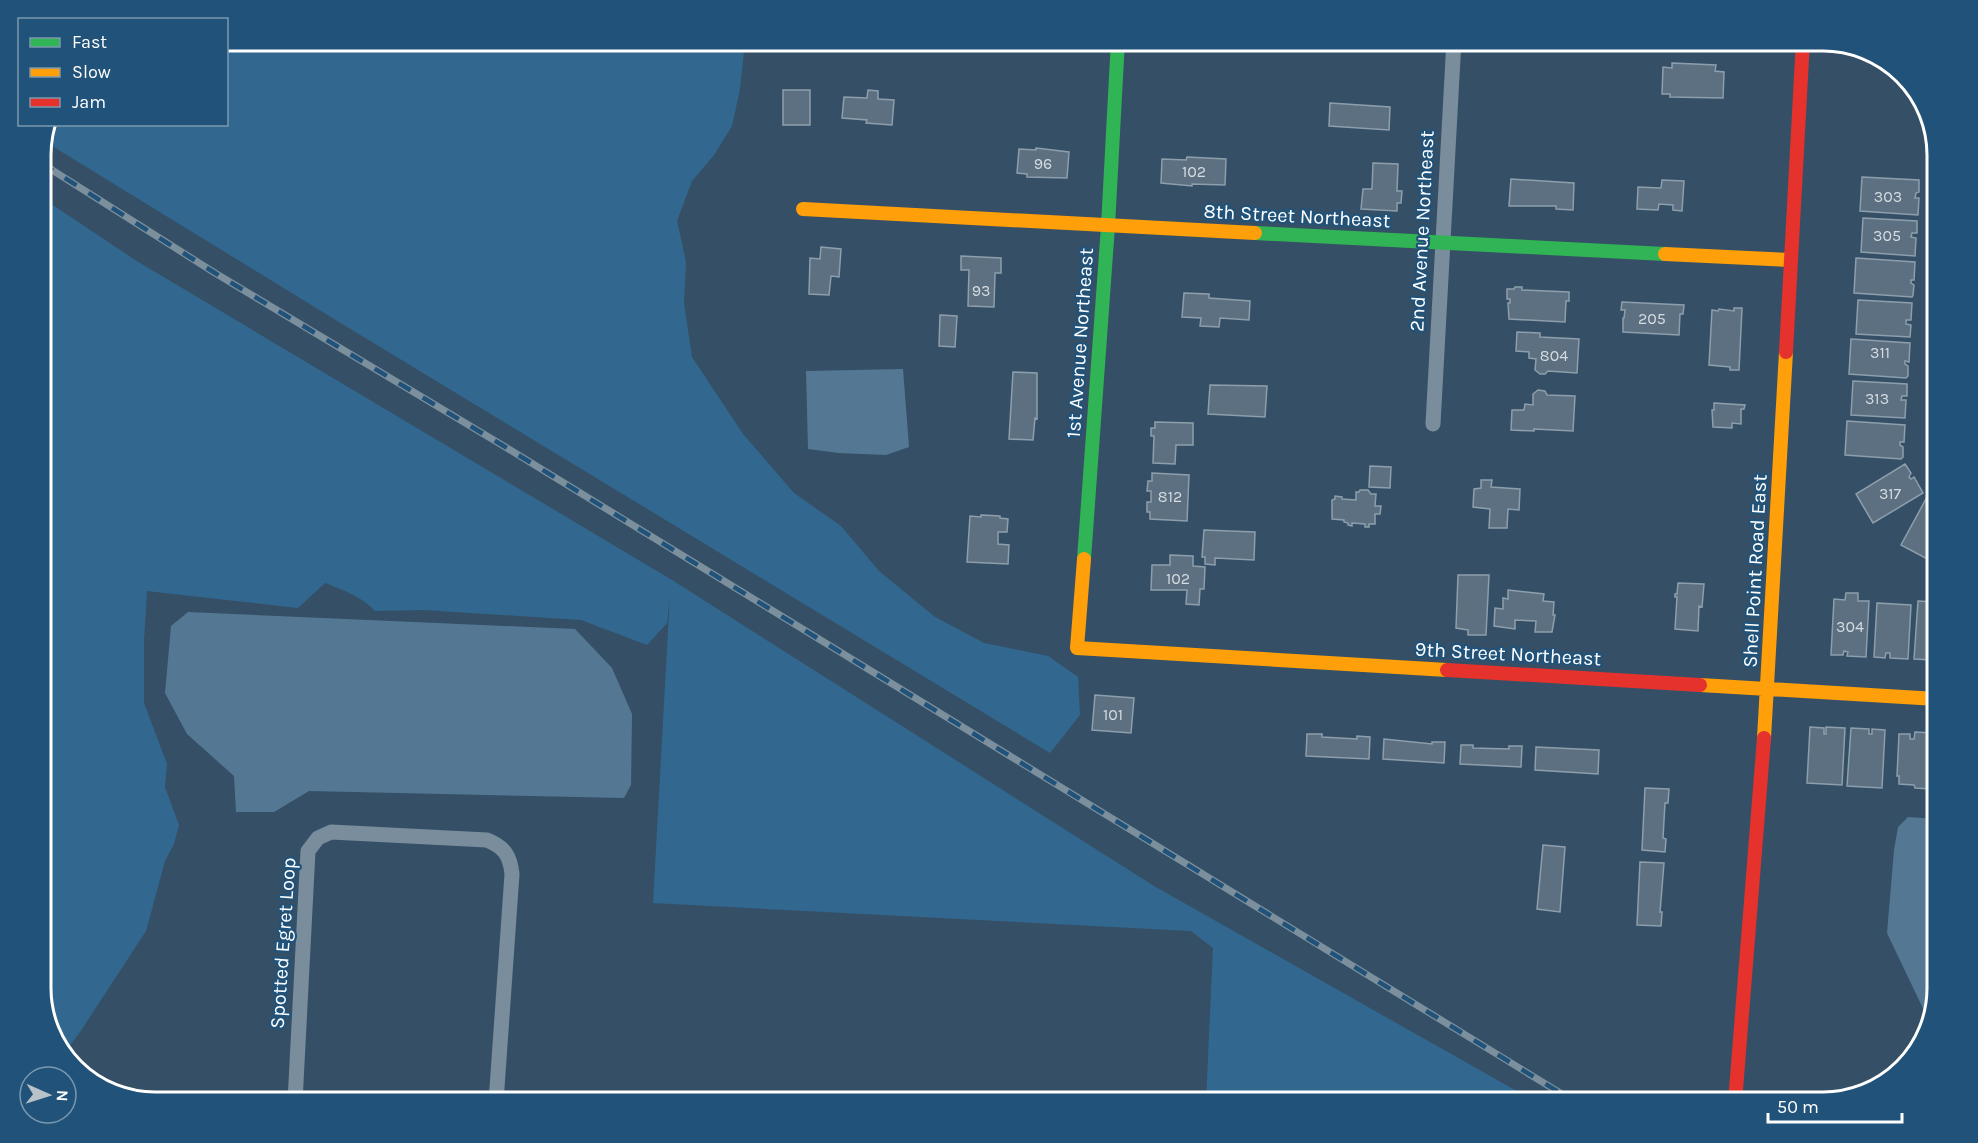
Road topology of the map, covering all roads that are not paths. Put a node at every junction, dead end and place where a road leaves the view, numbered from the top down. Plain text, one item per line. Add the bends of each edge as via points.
1 (1117, 51) edge
2 (1453, 51) edge
3 (1802, 51) edge
4 (803, 209) dead end
5 (1108, 226) junction
6 (1443, 243) junction
7 (1791, 260) junction
8 (1433, 424) dead end
9 (1077, 648) joint
10 (1768, 689) junction
11 (1927, 698) edge
12 (296, 1092) edge
13 (497, 1092) edge
14 (1736, 1092) edge

1 - 5 street, 1st Avenue Northeast
2 - 6 street, 2nd Avenue Northeast
3 - 7 street, Shell Point Road East
4 - 5 street, 8th Street Northeast
5 - 6 street, 8th Street Northeast
5 - 9 street, 1st Avenue Northeast
6 - 7 street, 8th Street Northeast
6 - 8 street, 2nd Avenue Northeast
7 - 10 street, Shell Point Road East
9 - 10 street, 9th Street Northeast
10 - 11 street, 9th Street Northeast
10 - 14 street, Shell Point Road East
12 - 13 street, Spotted Egret Loop via 308,851 318,838 331,832 487,840 499,845 510,860

